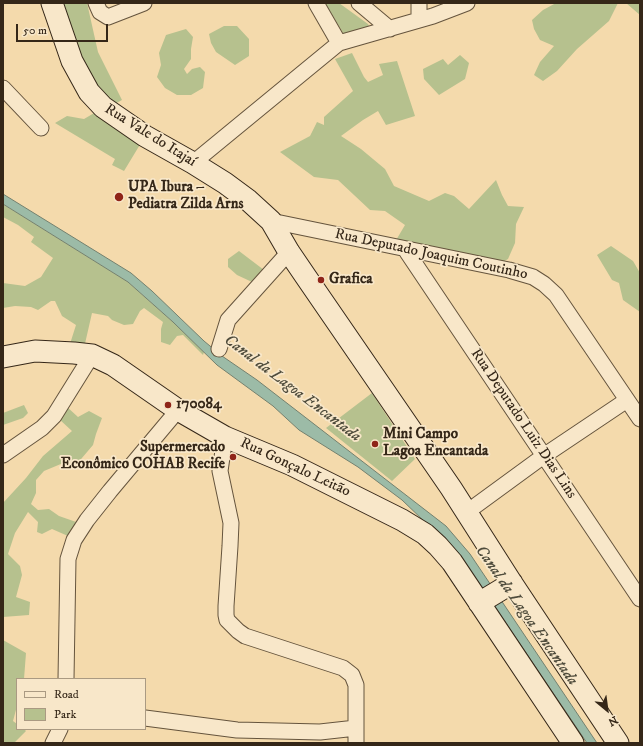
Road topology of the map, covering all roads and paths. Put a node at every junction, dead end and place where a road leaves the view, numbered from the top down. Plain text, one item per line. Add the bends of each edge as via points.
1 (52, 3) edge
2 (96, 3) edge
3 (144, 3) edge
4 (316, 3) edge
5 (359, 3) edge
6 (419, 3) edge
7 (467, 3) edge
8 (419, 20) junction
9 (390, 29) junction
10 (338, 43) junction
11 (3, 88) edge
12 (41, 128) dead end
13 (193, 163) junction
14 (271, 221) junction
15 (405, 249) junction
16 (289, 252) junction
17 (220, 349) dead end
18 (92, 355) junction
19 (3, 357) edge
20 (627, 400) junction
21 (178, 410) junction
22 (640, 419) edge
23 (225, 437) junction
24 (3, 455) edge
25 (545, 455) junction
26 (467, 512) junction
27 (512, 583) junction
28 (640, 599) edge
29 (479, 603) junction
30 (66, 678) edge
31 (146, 718) edge
32 (60, 730) edge
33 (356, 736) edge
34 (53, 743) edge
35 (573, 743) edge
36 (618, 743) edge

1 - 13 main road, Rua Vale do Itajaí via 72,61 89,92 103,107 145,136
2 - 3 street via 100,12 108,17
4 - 10 street
5 - 9 street
6 - 8 street
7 - 8 street
8 - 9 street
9 - 10 street
10 - 13 street
11 - 12 street
13 - 14 main road, Rua Vale do Itajaí via 248,200
14 - 15 street, Rua Deputado Joaquim Coutinho
14 - 16 main road, Rua Vale do Itajaí
15 - 20 street, Rua Deputado Joaquim Coutinho via 516,272 533,277 544,284 556,295
15 - 25 street, Rua Deputado Luiz Dias Lins
16 - 17 street via 228,320
16 - 26 main road, Rua Vale do Itajaí
18 - 19 main road, Rua Gonçalo Leitão via 74,352 35,352
18 - 21 main road, Rua Gonçalo Leitão via 113,365
18 - 24 street via 54,416 42,428
20 - 22 street, Rua Deputado Joaquim Coutinho
20 - 25 street
21 - 23 main road, Rua Gonçalo Leitão
21 - 30 street via 110,491 74,540 68,559
23 - 29 main road, Rua Gonçalo Leitão via 292,465 402,520 424,534 452,562
23 - 33 street via 220,471 231,523 226,615 230,624 245,636 343,668 352,675 356,685
25 - 26 street
25 - 28 street, Rua Deputado Luiz Dias Lins
26 - 27 main road, Rua Vale do Itajaí
27 - 29 main road
27 - 36 main road, Rua Vale do Itajaí
29 - 35 main road, Rua Gonçalo Leitão
31 - 33 street via 237,730 320,732
32 - 34 street

